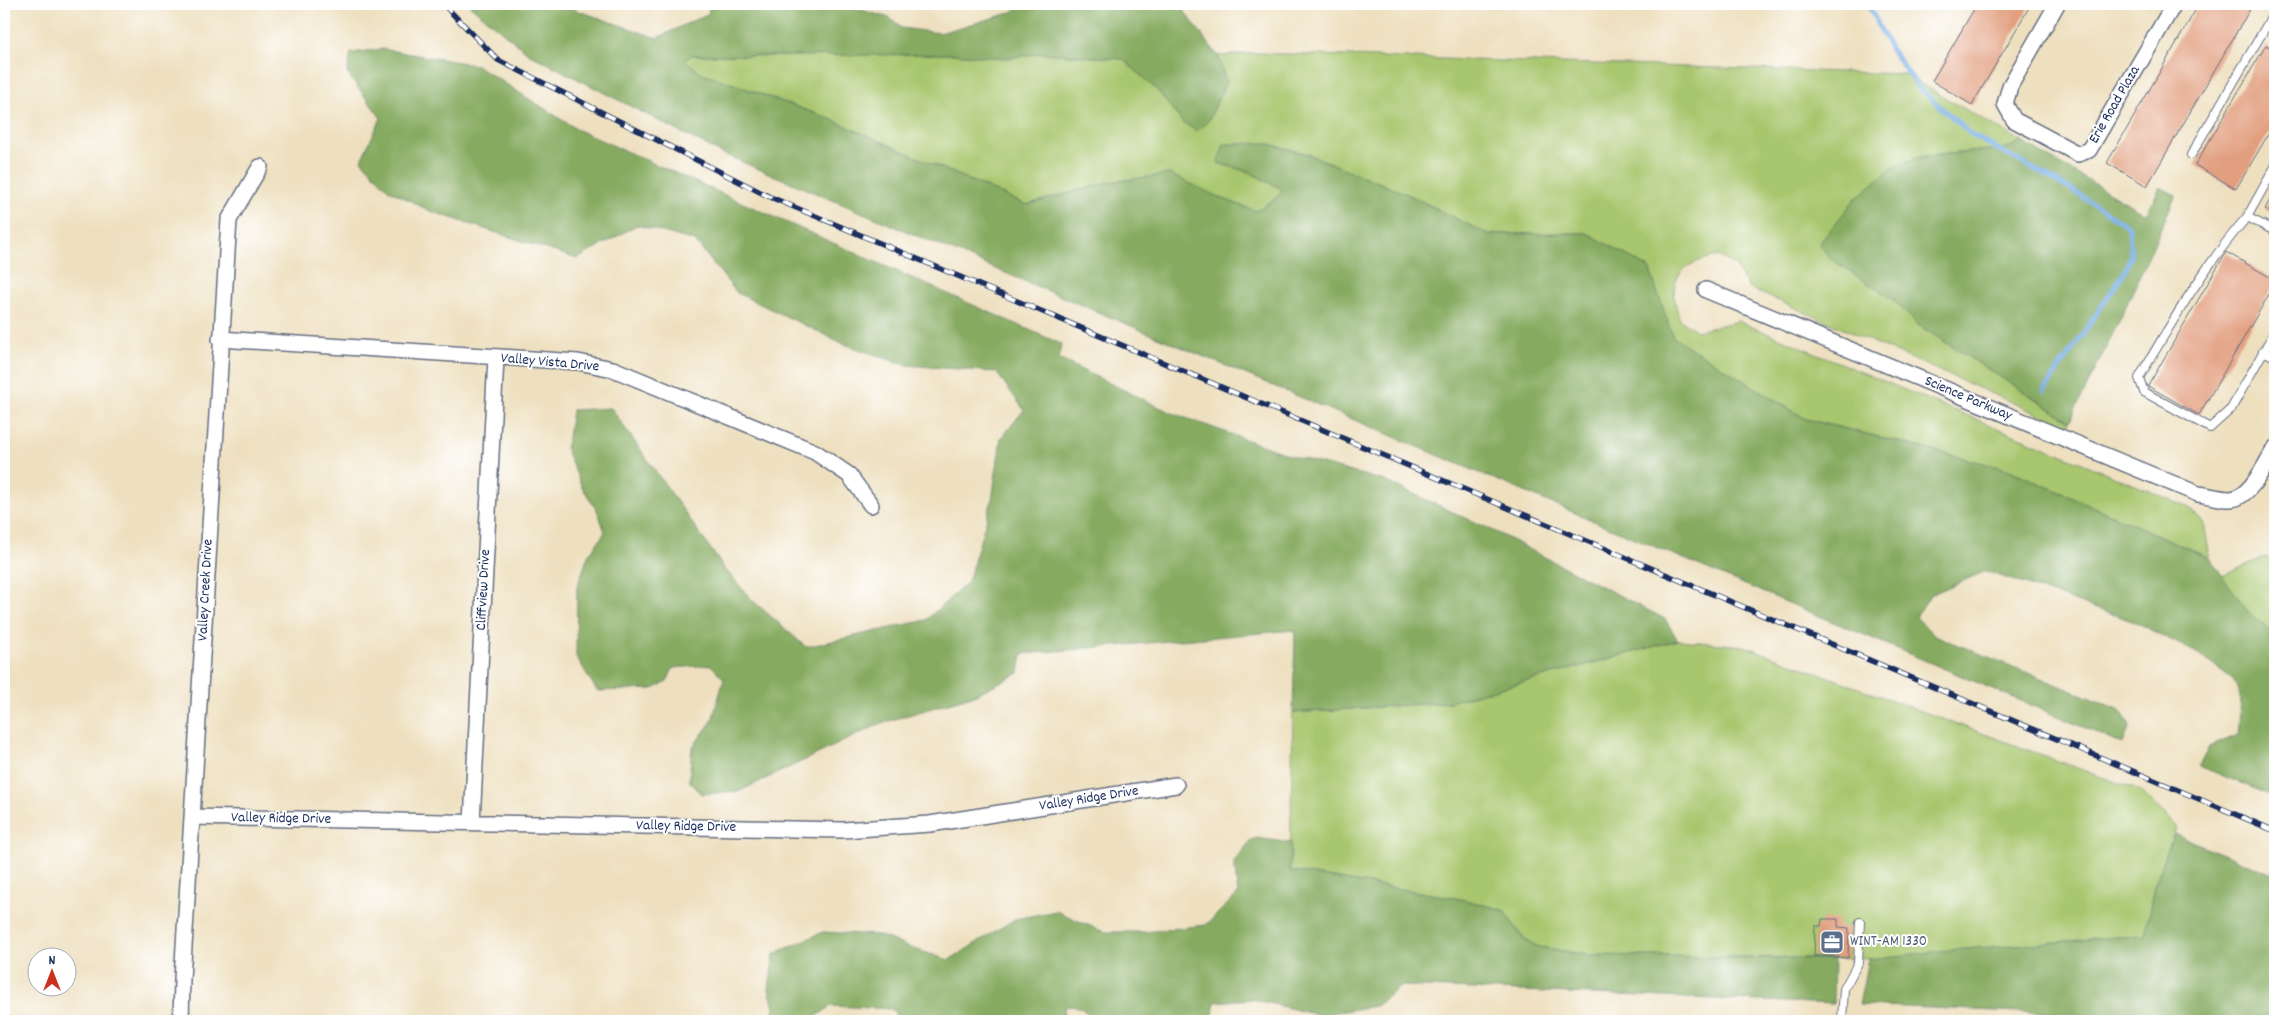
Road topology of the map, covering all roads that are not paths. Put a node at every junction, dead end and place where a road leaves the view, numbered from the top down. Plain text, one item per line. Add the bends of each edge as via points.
1 (2057, 4) edge
2 (2174, 4) edge
3 (2274, 16) edge
4 (2191, 155) dead end
5 (260, 167) dead end
6 (2275, 167) edge
7 (2247, 217) junction
8 (2275, 231) edge
9 (1706, 290) dead end
10 (2275, 331) edge
11 (220, 339) junction
12 (2263, 351) junction
13 (2275, 357) edge
14 (496, 358) junction
15 (2275, 448) edge
16 (872, 505) dead end
17 (1176, 785) dead end
18 (193, 817) junction
19 (472, 822) junction
20 (1860, 922) dead end
21 (181, 1021) edge
22 (1842, 1021) edge

1 - 2 street, Erie Road Plaza via 2010,86 2005,104 2014,120 2078,154 2089,150
3 - 4 lane
5 - 11 street, Valley Creek Drive via 229,220
6 - 7 lane
7 - 8 lane
7 - 12 lane via 2223,244 2182,305 2139,378 2144,392 2210,428 2230,409
9 - 15 street, Science Parkway via 2186,490 2231,499 2243,494 2255,482
10 - 12 lane
11 - 14 street, Valley Vista Drive
11 - 18 street, Valley Creek Drive
12 - 13 lane
14 - 16 street, Valley Vista Drive via 578,362 613,369 815,452 849,475
14 - 19 street, Cliffview Drive
17 - 19 street, Valley Ridge Drive via 930,824 843,830
18 - 19 street, Valley Ridge Drive
18 - 21 street, Valley Creek Drive
20 - 22 lane via 1858,963 1844,989

